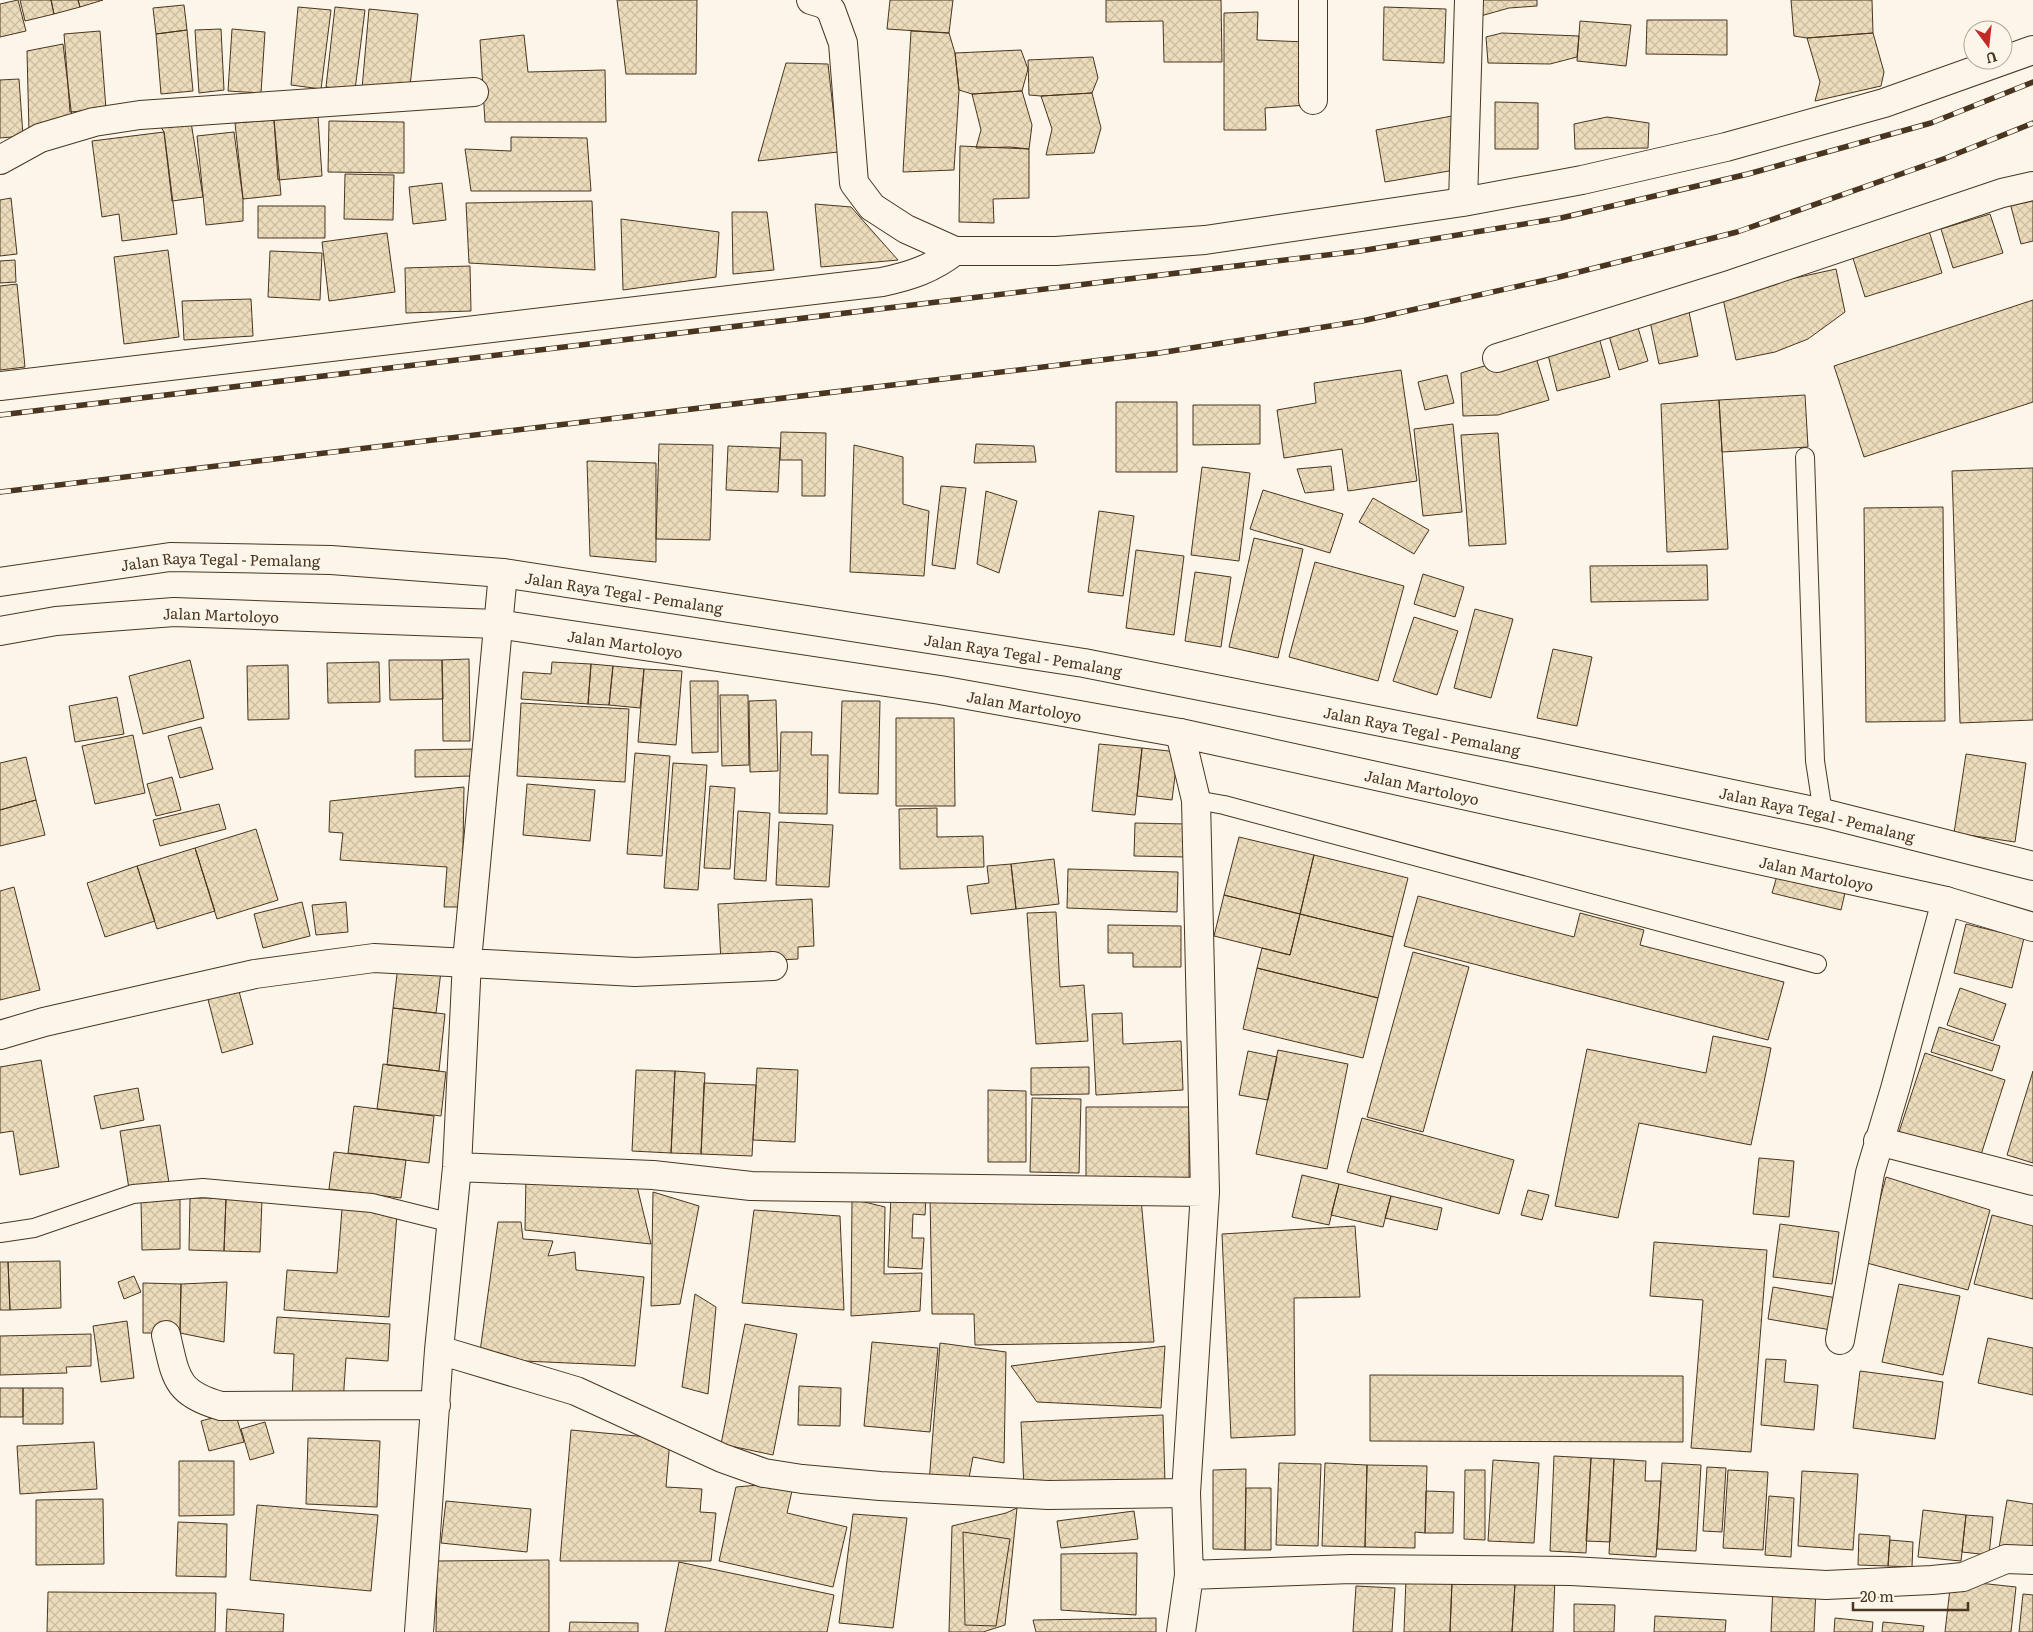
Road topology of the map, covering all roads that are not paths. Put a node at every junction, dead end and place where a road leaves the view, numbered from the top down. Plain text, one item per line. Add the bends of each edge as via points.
1 (1313, 0) edge
2 (1469, 0) edge
3 (826, 3) edge
4 (2033, 50) edge
5 (474, 92) dead end
6 (1313, 100) dead end
7 (0, 160) edge
8 (2033, 186) edge
9 (1463, 202) junction
10 (955, 252) junction
11 (1497, 358) dead end
12 (0, 386) edge
13 (1805, 457) dead end
14 (503, 573) junction
15 (0, 582) edge
16 (498, 624) junction
17 (0, 631) edge
18 (1180, 733) junction
19 (1196, 800) junction
20 (1823, 813) junction
21 (2033, 866) edge
22 (1946, 901) junction
23 (2033, 927) edge
24 (467, 962) junction
25 (1817, 964) dead end
26 (773, 966) dead end
27 (0, 1034) edge
28 (1878, 1141) junction
29 (457, 1167) junction
30 (2033, 1181) edge
31 (1205, 1192) junction
32 (452, 1223) junction
33 (0, 1233) edge
34 (166, 1335) dead end
35 (1840, 1340) dead end
36 (439, 1350) junction
37 (436, 1405) junction
38 (1186, 1493) junction
39 (2033, 1560) edge
40 (1189, 1575) junction
41 (419, 1632) edge
42 (1181, 1632) edge

1 - 6 main road
2 - 9 main road
3 - 10 main road via 843,43 854,183 872,207 906,229
4 - 9 main road via 1884,103 1726,147 1582,180
5 - 7 main road via 140,115 94,122 40,138
8 - 11 main road
9 - 10 main road via 1205,240 1056,251
10 - 12 main road via 937,265 914,275 882,282
13 - 20 lane via 1815,761
14 - 15 main road, Jalan Raya Tegal - Pemalang via 331,560 170,557
14 - 16 main road
14 - 20 main road, Jalan Raya Tegal - Pemalang via 1084,663
16 - 17 main road, Jalan Martoloyo via 174,612 56,621
16 - 18 main road, Jalan Martoloyo via 940,690
16 - 24 main road
18 - 19 main road
18 - 22 main road, Jalan Martoloyo
19 - 25 lane
19 - 31 main road
20 - 21 main road, Jalan Raya Tegal - Pemalang
22 - 23 main road, Jalan Martoloyo
22 - 28 main road
24 - 26 main road via 635,972
24 - 27 main road via 374,958 255,974
24 - 29 main road
28 - 30 main road
28 - 35 main road
29 - 31 main road via 653,1175 751,1186
29 - 32 main road
31 - 38 main road
32 - 33 lane via 372,1203 203,1188 132,1194 34,1228
32 - 36 main road
34 - 37 main road via 174,1372 182,1387 199,1400 221,1406
36 - 37 main road
36 - 38 main road via 576,1391 722,1458 764,1473 880,1486 1048,1495
37 - 41 main road
38 - 40 main road
39 - 40 main road via 2006,1559 1964,1576 1940,1580 1826,1585 1570,1571 1351,1569
40 - 42 main road

